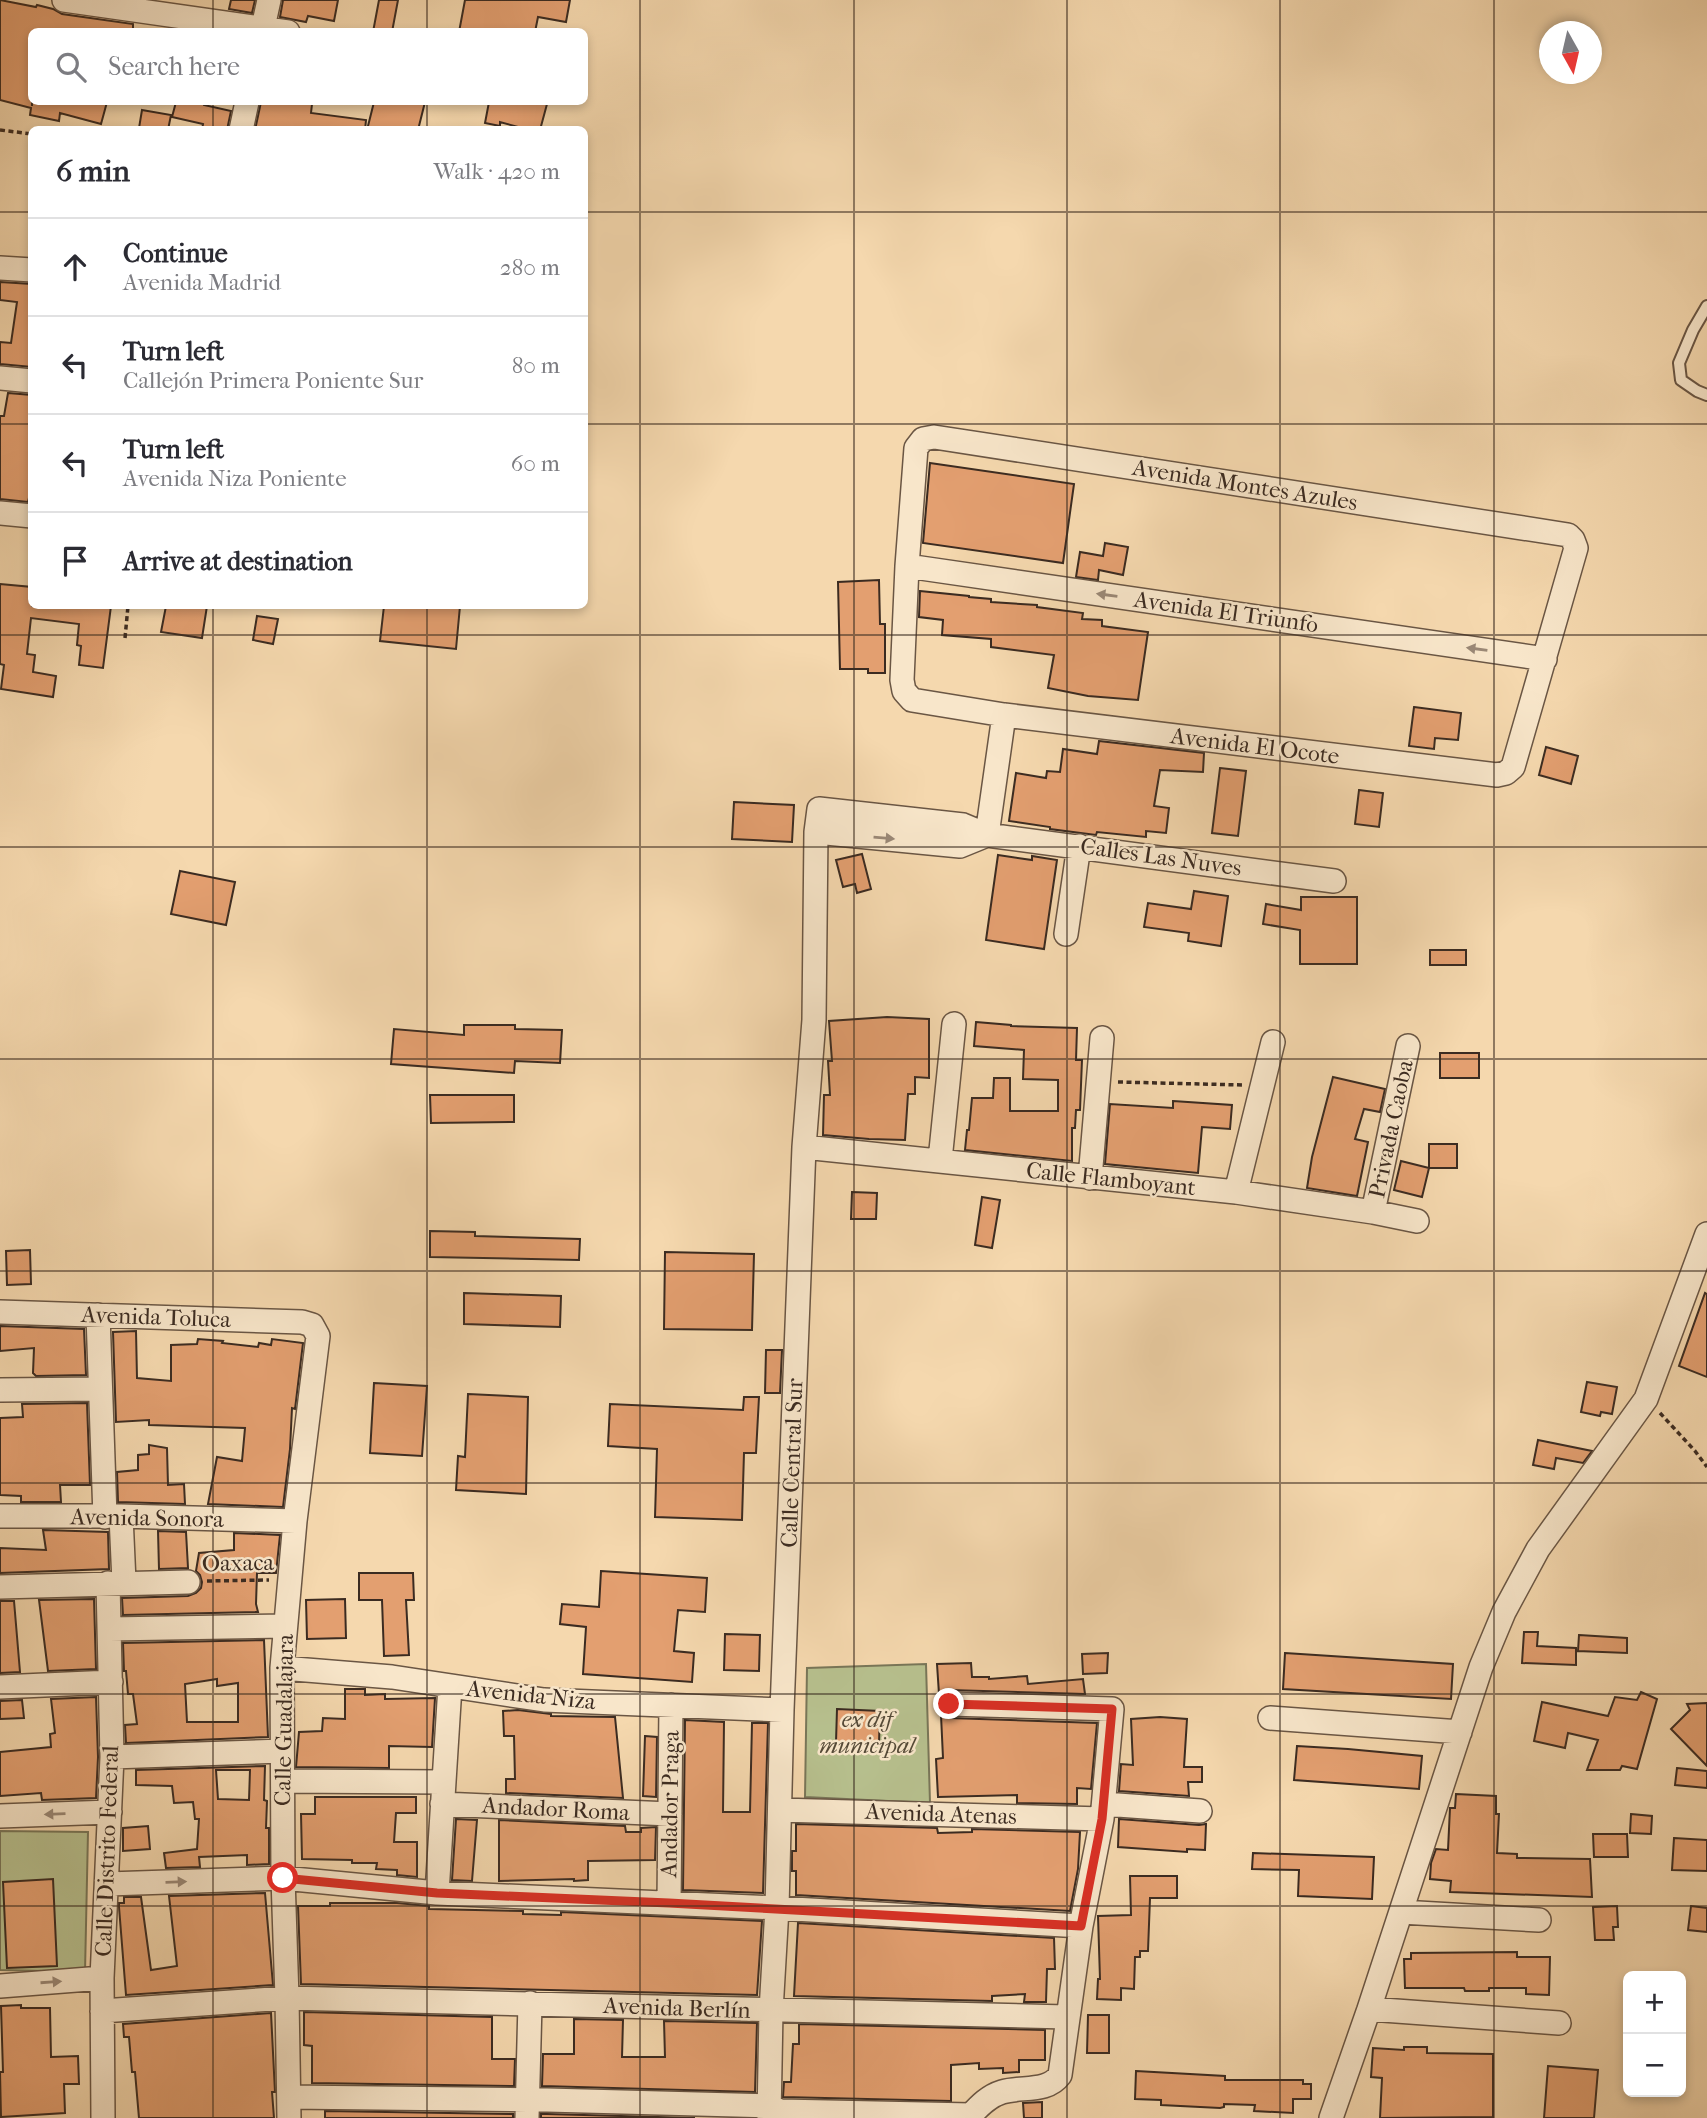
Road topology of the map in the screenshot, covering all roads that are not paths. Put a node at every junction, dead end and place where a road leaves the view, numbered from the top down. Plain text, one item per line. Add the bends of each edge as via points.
1 (64, 0) edge
2 (269, 0) edge
3 (250, 28) edge
4 (263, 28) edge
5 (246, 105) edge
6 (242, 126) edge
7 (0, 268) edge
8 (28, 270) edge
9 (1707, 306) edge
10 (0, 378) edge
11 (28, 381) edge
12 (1707, 395) edge
13 (0, 513) edge
14 (28, 516) edge
15 (907, 566) junction
16 (1545, 659) junction
17 (1004, 715) junction
18 (818, 809) joint
19 (816, 832) junction
20 (987, 835) junction
21 (1079, 846) junction
22 (1334, 881) dead end
23 (1066, 934) dead end
24 (954, 1024) dead end
25 (1102, 1038) dead end
26 (1273, 1042) dead end
27 (1408, 1046) dead end
28 (804, 1147) junction
29 (940, 1160) junction
30 (1090, 1178) junction
31 (1236, 1192) junction
32 (1373, 1212) junction
33 (1416, 1221) dead end
34 (1707, 1234) edge
35 (0, 1312) edge
36 (98, 1315) junction
37 (312, 1325) joint
38 (100, 1389) junction
39 (0, 1390) edge
40 (0, 1516) edge
41 (113, 1517) junction
42 (295, 1521) junction
43 (188, 1581) road end
44 (116, 1583) junction
45 (0, 1587) edge
46 (285, 1626) junction
47 (110, 1629) junction
48 (282, 1668) junction
49 (111, 1682) junction
50 (450, 1686) junction
51 (0, 1687) edge
52 (949, 1704) dead end
53 (671, 1705) junction
54 (782, 1710) junction
55 (1270, 1718) dead end
56 (1460, 1732) junction
57 (282, 1751) junction
58 (112, 1757) junction
59 (283, 1781) junction
60 (442, 1793) junction
61 (780, 1810) junction
62 (1200, 1811) dead end
63 (110, 1812) junction
64 (1103, 1812) junction
65 (670, 1814) junction
66 (0, 1816) edge
67 (283, 1878) junction
68 (108, 1884) junction
69 (437, 1893) junction
70 (669, 1903) junction
71 (777, 1908) junction
72 (1401, 1912) junction
73 (1539, 1920) dead end
74 (1081, 1926) junction
75 (102, 1978) junction
76 (0, 1986) edge
77 (288, 1998) junction
78 (530, 2003) junction
79 (1369, 2009) junction
80 (102, 2011) junction
81 (771, 2011) junction
82 (1067, 2017) junction
83 (1559, 2023) dead end
84 (289, 2107) edge
85 (528, 2109) edge
86 (769, 2112) edge
87 (970, 2116) edge
88 (103, 2118) edge
89 (1331, 2118) edge

1 - 3 street
2 - 4 street
5 - 6 street
7 - 8 street
9 - 12 lane via 1679,363 1681,380
10 - 11 street
13 - 14 street
16 -> 15 street, Avenida El Triunfo
15 - 16 street, Avenida Montes Azules via 916,448 923,439 934,437 1568,535 1576,548
15 - 17 street, Avenida El Ocote via 904,691 912,700
16 - 17 street, Avenida El Ocote via 1513,767 1497,775
17 - 20 street
18 - 19 street, Calle Central Sur
18 - 20 street, Calles Las Nuves via 963,825
19 -> 20 street, Calles Las Nuves via 960,846
19 - 28 street, Calle Central Sur via 814,1020
20 - 21 street, Calles Las Nuves
21 - 22 street, Calles Las Nuves
21 - 23 street
24 - 29 street
25 - 30 street
26 - 31 street
27 - 32 street, Privada Caoba
28 - 29 street, Calle Flamboyant
28 - 54 street, Calle Central Sur
29 - 30 street, Calle Flamboyant
30 - 31 street, Calle Flamboyant
31 - 32 street, Calle Flamboyant
32 - 33 street, Calle Flamboyant
34 - 56 street via 1646,1399 1538,1549 1481,1667
35 - 36 street, Avenida Toluca
36 - 37 street, Avenida Toluca
36 - 38 street, Calle Distrito Federal
37 - 42 street, Calle Guadalajara via 318,1336
38 - 39 street
38 - 41 street, Calle Distrito Federal
40 - 41 street, Avenida Sonora
41 - 42 street, Avenida Sonora
41 - 44 street, Calle Distrito Federal
42 - 46 street, Calle Guadalajara
43 - 44 street
44 - 45 street
44 - 47 street, Calle Distrito Federal
46 - 47 street
46 - 48 street, Calle Guadalajara
47 - 49 street, Calle Distrito Federal
48 - 50 street, Avenida Niza
48 - 57 street, Calle Guadalajara
49 - 51 street
49 - 58 street, Calle Distrito Federal
50 - 53 street, Avenida Niza via 544,1700
50 - 60 street
52 - 64 street via 1112,1709
53 - 54 street, Avenida Niza
53 - 65 street, Andador Praga
54 - 61 street, Calle Central Sur
55 - 56 street
56 - 72 street
57 - 58 street
57 - 59 street, Calle Guadalajara
58 - 63 street, Calle Distrito Federal
59 - 60 street, Andador Roma
59 - 67 street, Calle Guadalajara
60 - 65 street, Andador Roma
60 - 69 street
61 - 64 street, Avenida Atenas
61 - 71 street, Calle Central Sur
62 - 64 street, Avenida Atenas
63 -> 66 street
63 - 68 street, Calle Distrito Federal
64 - 74 street
65 - 70 street, Andador Praga
68 -> 67 street
67 - 69 street
67 - 77 street, Calle Guadalajara
68 - 75 street, Calle Distrito Federal
69 - 70 street
70 - 71 street
71 - 74 street
71 - 81 street, Calle Central Sur
72 - 73 street
72 - 79 street
74 - 82 street
76 -> 75 street
75 - 80 street, Calle Distrito Federal
77 - 78 street, Avenida Berlín
77 - 80 street, Avenida Berlín
77 - 84 street, Calle Guadalajara
78 - 81 street, Avenida Berlín
78 - 85 street
79 - 83 street
79 - 89 street
80 - 88 street, Calle Distrito Federal
81 - 82 street, Avenida Berlín
81 - 86 street, Calle Central Sur
82 - 87 street via 1060,2075 1051,2085 1003,2092 985,2100
84 - 85 street
85 - 86 street
86 - 87 street

